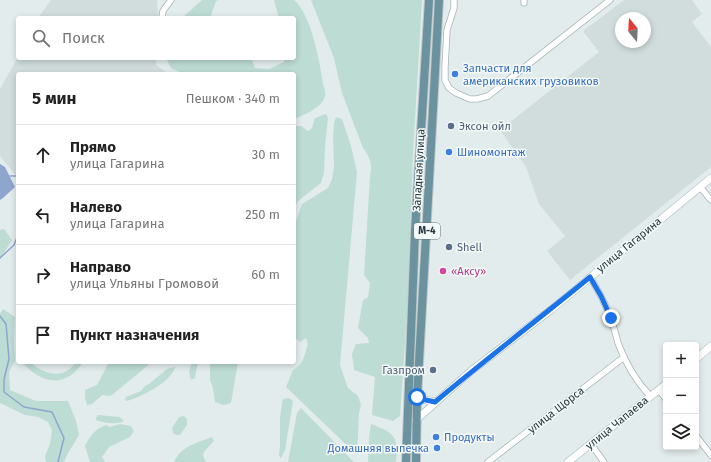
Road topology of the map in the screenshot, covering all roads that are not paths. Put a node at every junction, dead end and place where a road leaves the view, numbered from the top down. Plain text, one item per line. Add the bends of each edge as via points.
1 (171, 0) edge
2 (429, 0) edge
3 (439, 0) edge
4 (454, 0) edge
5 (610, 0) edge
6 (162, 16) edge
7 (711, 178) edge
8 (700, 187) junction
9 (711, 200) edge
10 (590, 277) junction
11 (711, 346) edge
12 (699, 356) edge
13 (624, 357) junction
14 (663, 387) edge
15 (659, 390) junction
16 (663, 395) edge
17 (650, 396) junction
18 (417, 398) junction
19 (435, 402) junction
20 (416, 420) junction
21 (699, 440) edge
22 (591, 444) junction
23 (711, 455) edge
24 (406, 462) edge
25 (416, 462) edge
26 (488, 462) edge
27 (568, 462) edge
28 (604, 462) edge

1 - 6 street
2 - 24 main road, Западная улица / М-4 via 415,231
3 - 18 main road, Западная улица / М-4
4 - 5 street via 447,30 446,80 449,88 470,99 488,96
7 - 8 street, улица Гагарина
8 - 9 street
8 - 10 street, улица Гагарина
10 - 13 street via 611,318
10 - 19 street, улица Гагарина
11 - 12 street
13 - 17 street via 642,388
13 - 26 street, улица Щорса
14 - 15 street, улица Чапаева
15 - 16 street
15 - 17 street, улица Чапаева
17 - 22 street, улица Чапаева
18 - 19 street
18 - 20 main road, Западная улица / М-4
19 - 20 street, улица Гагарина
20 - 25 main road, Западная улица / М-4
21 - 23 street
22 - 27 street, улица Чапаева
22 - 28 street

